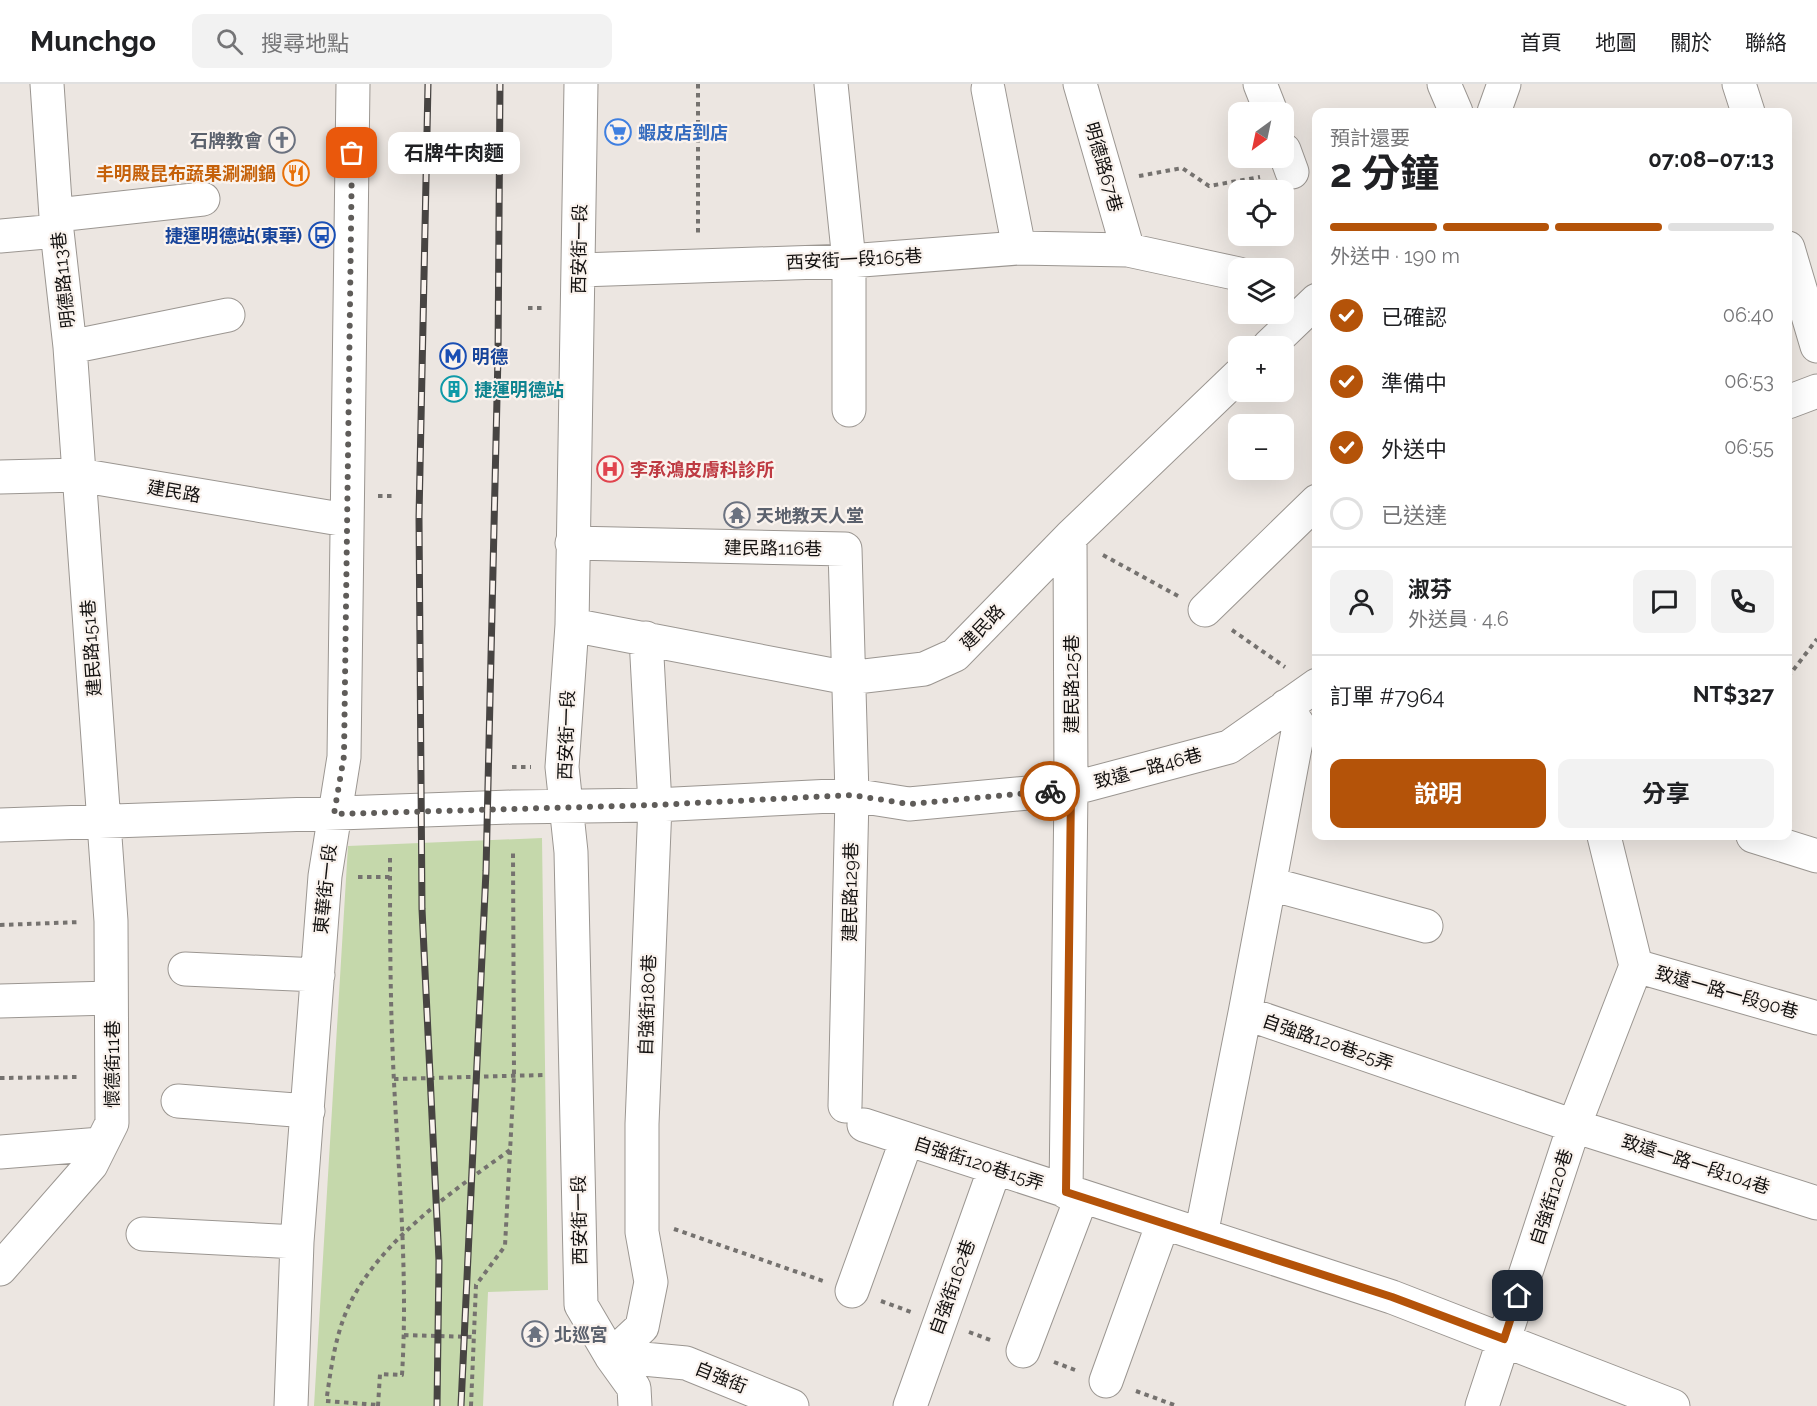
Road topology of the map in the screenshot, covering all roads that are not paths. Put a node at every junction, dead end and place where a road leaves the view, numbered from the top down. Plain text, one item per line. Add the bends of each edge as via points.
1 (47, 84) edge
2 (353, 84) edge
3 (581, 84) edge
4 (831, 84) edge
5 (1080, 84) edge
6 (1260, 84) edge
7 (1444, 84) edge
8 (1504, 84) edge
9 (1740, 84) edge
10 (988, 89) dead end
11 (1266, 102) edge
12 (1454, 108) edge
13 (1495, 108) edge
14 (1747, 108) edge
15 (203, 199) dead end
16 (57, 223) junction
17 (0, 236) edge
18 (1019, 248) junction
19 (1128, 250) junction
20 (849, 261) junction
21 (1792, 262) edge
22 (580, 270) junction
23 (1228, 272) edge
24 (1305, 312) edge
25 (228, 315) dead end
26 (1280, 336) edge
27 (1817, 346) edge
28 (70, 347) junction
29 (1228, 386) edge
30 (1817, 391) edge
31 (1792, 400) edge
32 (849, 410) dead end
33 (79, 475) junction
34 (0, 477) edge
35 (1312, 506) edge
36 (346, 520) junction
37 (1070, 537) junction
38 (572, 543) junction
39 (1205, 610) dead end
40 (572, 625) junction
41 (646, 638) junction
42 (848, 678) junction
43 (1312, 688) edge
44 (1286, 706) junction
45 (1071, 789) junction
46 (852, 795) junction
47 (655, 805) junction
48 (565, 807) junction
49 (334, 814) junction
50 (103, 821) junction
51 (0, 825) edge
52 (1605, 840) edge
53 (1767, 840) edge
54 (1817, 856) edge
55 (1270, 884) junction
56 (1426, 926) dead end
57 (1636, 966) junction
58 (185, 969) dead end
59 (318, 975) junction
60 (111, 998) junction
61 (0, 1001) edge
62 (1245, 1013) junction
63 (1817, 1018) edge
64 (178, 1101) dead end
65 (308, 1111) junction
66 (854, 1115) joint
67 (1574, 1126) junction
68 (907, 1139) junction
69 (101, 1144) junction
70 (0, 1152) edge
71 (995, 1168) junction
72 (1074, 1194) junction
73 (1817, 1203) edge
74 (1163, 1223) junction
75 (143, 1234) dead end
76 (1201, 1235) junction
77 (297, 1242) junction
78 (4, 1256) edge
79 (852, 1291) dead end
80 (1504, 1339) junction
81 (1023, 1351) dead end
82 (611, 1356) junction
83 (1106, 1381) dead end
84 (291, 1406) edge
85 (635, 1406) edge
86 (792, 1406) edge
87 (910, 1406) edge
88 (1482, 1406) edge
89 (1674, 1406) edge

1 - 16 street, 明德路113巷
2 - 36 street, 東華街一段
3 - 22 street, 西安街一段
4 - 20 street
5 - 19 street, 明德路67巷
6 - 11 street
7 - 12 street
8 - 13 street
9 - 14 street
10 - 18 street
15 - 16 street
16 - 17 street
16 - 28 street, 明德路113巷
18 - 19 street, 西安街一段165巷
18 - 20 street, 西安街一段165巷
19 - 23 street, 西安街一段165巷
20 - 22 street, 西安街一段165巷
20 - 32 street
21 - 27 street
22 - 38 street, 西安街一段
24 - 26 street
25 - 28 street
28 - 33 street, 明德路113巷
29 - 37 street, 建民路
30 - 31 street
33 - 34 street, 建民路
33 - 36 street, 建民路
33 - 50 street, 建民路151巷
35 - 39 street
36 - 49 street, 東華街一段 via 344,756
37 - 42 street, 建民路 via 955,655 924,669
37 - 45 street, 建民路125巷
38 - 40 street, 西安街一段
38 - 42 street, 建民路116巷 via 845,549
40 - 41 street, 建民路
40 - 48 street, 西安街一段 via 562,767
41 - 42 street, 建民路
41 - 47 street, 自強街180巷
42 - 46 street, 建民路129巷
43 - 44 street, 致遠一路46巷
44 - 45 street, 致遠一路46巷 via 1229,747
44 - 55 street, 自強路120巷25弄 via 1299,726
45 - 46 street, 致遠一路46巷 via 909,804
45 - 72 street, 建民路125巷
46 - 47 street, 致遠一路46巷
46 - 66 street, 建民路129巷
47 - 48 street, 致遠一路46巷
47 - 82 street, 自強街180巷 via 642,1124 642,1232 651,1282 642,1328
48 - 49 street, 致遠一路46巷
48 - 82 street, 西安街一段 via 571,852 581,1305
49 - 50 street, 致遠一路46巷
49 - 59 street, 東華街一段
50 - 51 street, 致遠一路46巷
50 - 60 street, 懷德街11巷 via 111,921
52 - 57 street
53 - 54 street
55 - 56 street
55 - 62 street, 自強路120巷25弄
57 - 63 street, 致遠一路一段90巷
57 - 67 street, 自強街120巷
58 - 59 street
59 - 65 street, 東華街一段
60 - 61 street
60 - 69 street, 懷德街11巷 via 112,1123
62 - 67 street, 自強路120巷25弄
62 - 76 street
64 - 65 street
65 - 77 street, 東華街一段
66 - 68 street, 自強街120巷15弄
67 - 73 street, 致遠一路一段104巷
67 - 80 street, 自強街120巷
68 - 71 street, 自強街120巷15弄
68 - 79 street
69 - 70 street
69 - 78 street, 懷德街11巷 via 91,1165
71 - 72 street, 自強街120巷15弄
71 - 87 street, 自強街162巷
72 - 74 street, 自強街120巷15弄
72 - 81 street
74 - 76 street, 自強街120巷15弄
74 - 83 street
75 - 77 street
76 - 80 street, 自強街120巷15弄 via 1392,1297
77 - 84 street, 東華街一段
80 - 88 street, 自強街120巷
80 - 89 street, 自強街120巷15弄
82 - 85 street, 西安街一段 via 634,1388
82 - 86 street, 自強街 via 686,1364

